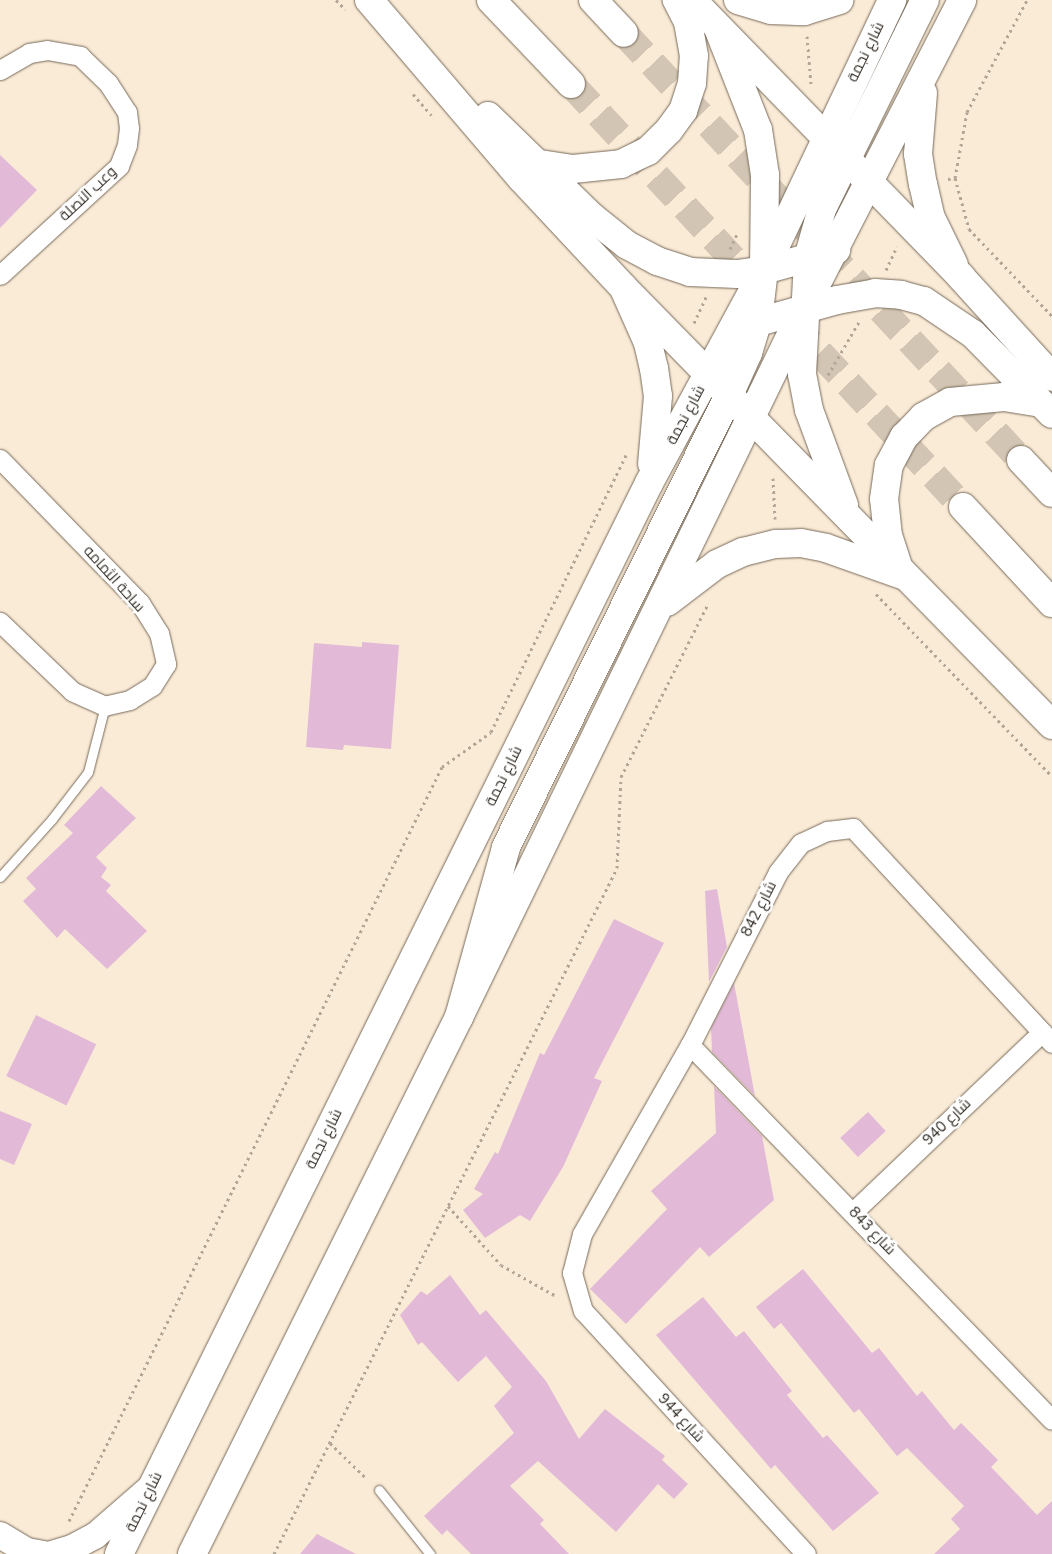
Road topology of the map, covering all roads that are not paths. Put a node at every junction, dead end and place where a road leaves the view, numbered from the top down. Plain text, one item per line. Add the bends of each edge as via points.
1 (369, 0) edge
2 (491, 0) edge
3 (593, 0) edge
4 (676, 0) edge
5 (692, 0) edge
6 (738, 0) edge
7 (839, 0) edge
8 (892, 0) edge
9 (925, 0) edge
10 (962, 0) edge
11 (718, 28) junction
12 (396, 29) junction
13 (624, 33) tunnel mouth
14 (932, 60) junction
15 (0, 70) edge
16 (571, 84) tunnel mouth
17 (824, 139) junction
18 (845, 160) junction
19 (540, 164) junction
20 (869, 184) junction
21 (836, 250) junction
22 (808, 258) junction
23 (764, 270) junction
24 (0, 275) edge
25 (962, 277) junction
26 (624, 287) junction
27 (804, 308) junction
28 (746, 325) junction
29 (708, 374) junction
30 (1052, 377) edge
31 (730, 395) junction
32 (1046, 409) edge
33 (751, 417) junction
34 (0, 459) edge
35 (1021, 460) tunnel mouth
36 (649, 483) junction
37 (1052, 493) edge
38 (963, 507) tunnel mouth
39 (852, 522) junction
40 (902, 575) junction
41 (1052, 604) edge
42 (658, 610) junction
43 (0, 622) edge
44 (105, 706) junction
45 (1052, 725) edge
46 (0, 877) edge
47 (459, 1017) junction
48 (1047, 1037) edge
49 (690, 1045) junction
50 (853, 1212) junction
51 (572, 1273) joint
52 (1052, 1420) edge
53 (153, 1485) junction
54 (379, 1490) road end
55 (0, 1536) edge
56 (44, 1554) edge
57 (52, 1554) edge
58 (119, 1554) edge
59 (192, 1554) edge
60 (430, 1554) edge
61 (806, 1554) edge

1 - 12 main road
2 - 16 main road
3 - 13 main road
4 - 19 main road via 688,22 694,56 692,83 683,111 669,130 648,151 621,164 573,169
5 - 11 main road
6 - 7 main road via 771,10 804,11
8 - 17 main road, شارع نجمة
9 - 18 main road
10 - 14 main road
11 - 17 main road
11 - 23 main road via 758,130 765,175
12 - 19 main road
12 - 26 main road via 522,179
14 - 20 main road
14 - 25 main road via 918,122 918,154 931,218
15 - 24 street, وعب النصلة via 29,53 47,50 80,56 96,69 126,112 127,145 119,166
17 - 18 main road
17 - 23 main road, شارع نجمة
18 - 20 main road
18 - 22 main road via 822,209
19 - 23 main road via 592,217 627,245 690,272 718,274
20 - 21 main road
20 - 25 main road
21 - 22 main road
21 - 27 main road
22 - 23 main road
22 - 27 main road
23 - 28 main road
25 - 30 main road
26 - 29 main road
26 - 36 main road via 648,344 658,396
27 - 28 main road
27 - 32 main road via 875,293 924,301 974,334
27 - 33 main road
27 - 39 main road via 802,374 809,410 834,484
28 - 29 main road, شارع نجمة
28 - 31 main road via 748,353
29 - 31 main road
29 - 36 main road, شارع نجمة
31 - 33 main road
31 - 47 main road via 506,847
32 - 40 main road via 1004,397 950,402 923,417 904,437 889,465 884,499 888,536
33 - 39 main road
33 - 42 main road
34 - 44 street, ساحة الثمامه via 140,603 159,633 166,664 152,686 130,700
35 - 37 main road
36 - 53 main road, شارع نجمة
38 - 41 main road
39 - 40 main road
40 - 42 main road via 826,548 801,543 776,544 743,552 717,564
40 - 45 main road
42 - 47 main road
43 - 44 street via 72,691
44 - 46 lane via 88,772 52,819
47 - 59 main road
48 - 49 street, شارع 842 via 853,828 827,831 801,843 778,872
48 - 50 street, شارع 940
49 - 50 street, شارع 843
49 - 51 street, شارع 842 via 582,1234
50 - 52 street, شارع 843
51 - 61 street, شارع 944 via 582,1311
53 - 57 street via 95,1536
53 - 58 main road, شارع نجمة
54 - 60 lane
55 - 56 street via 27,1551

